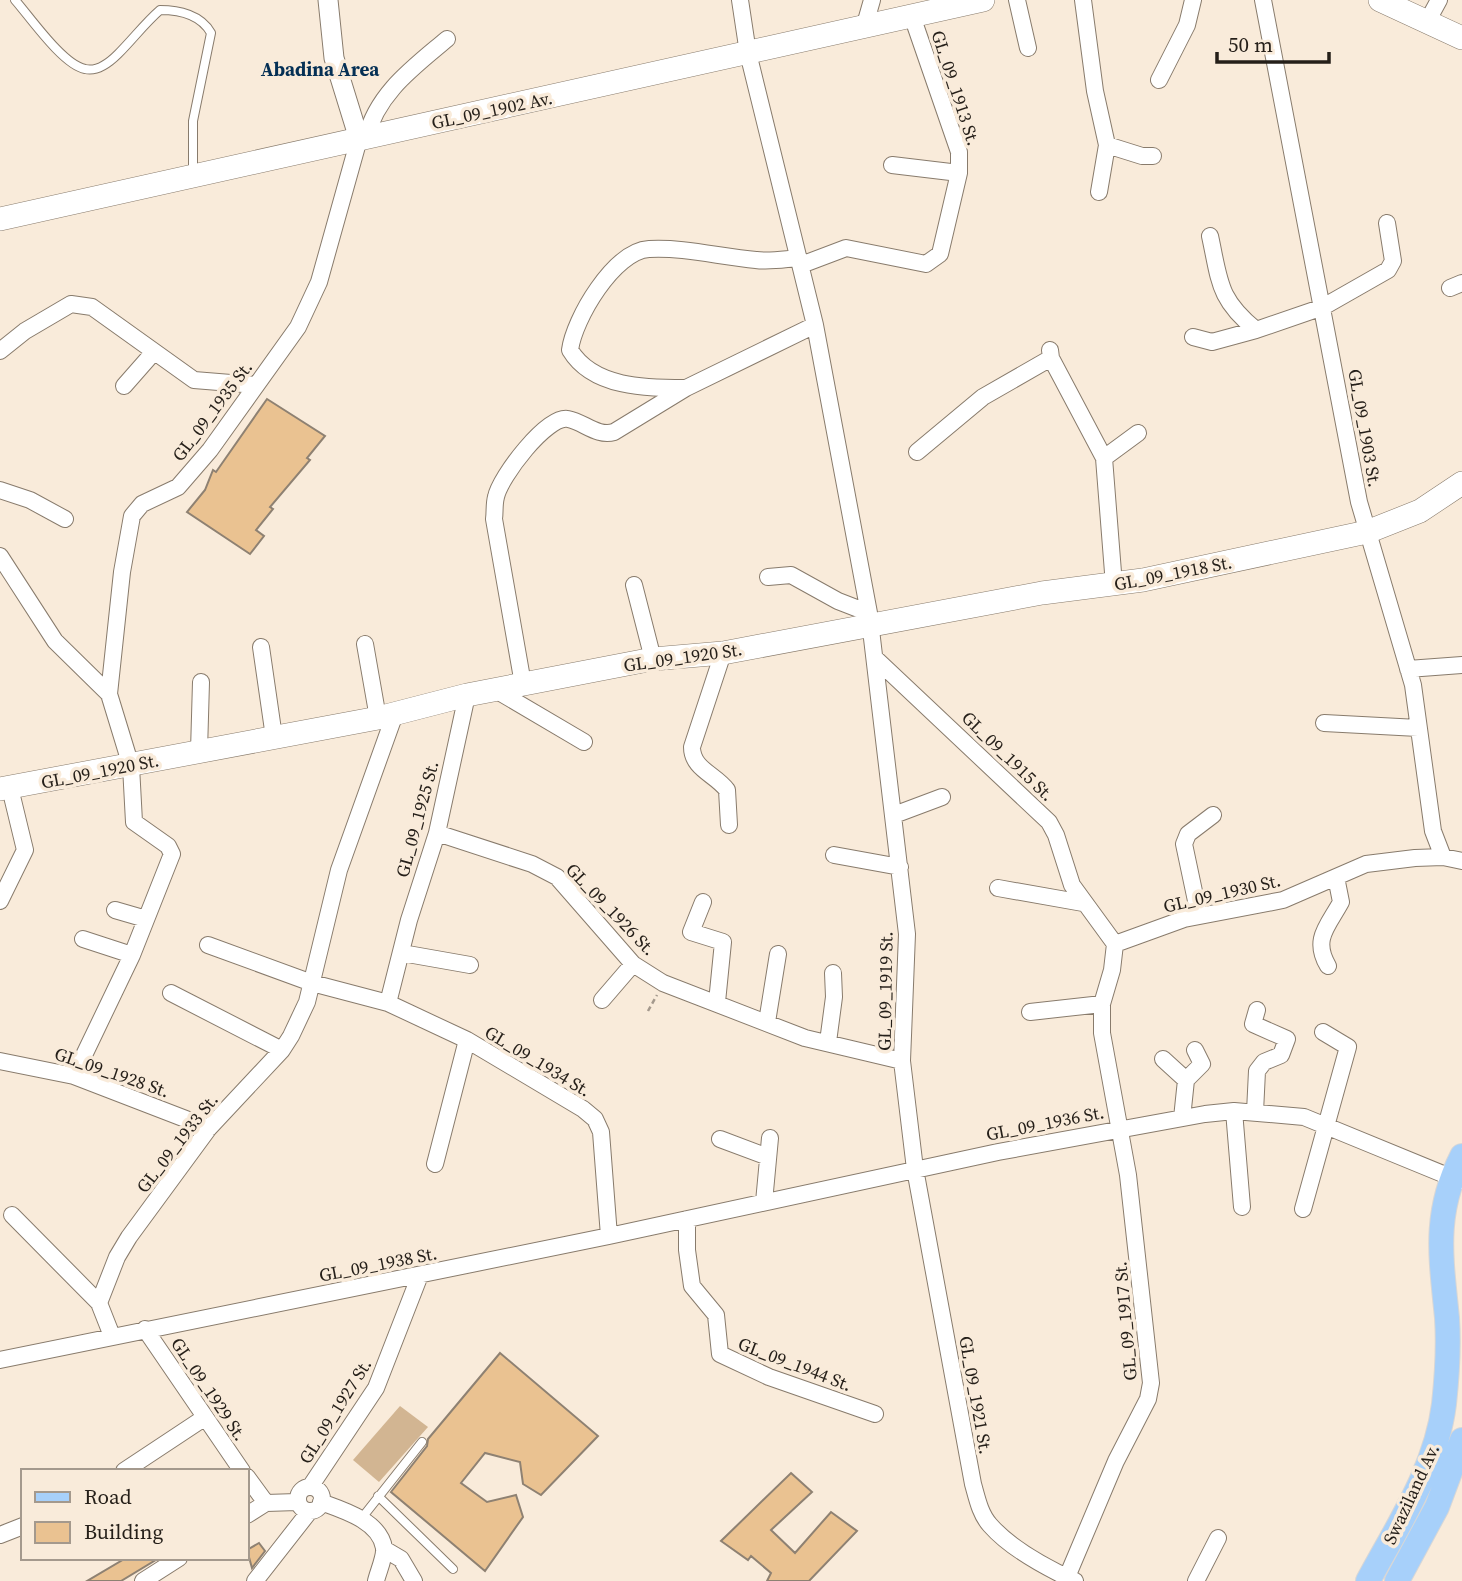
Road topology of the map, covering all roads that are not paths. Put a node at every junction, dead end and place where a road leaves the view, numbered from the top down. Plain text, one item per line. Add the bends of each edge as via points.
1 (15, 0) edge
2 (328, 0) edge
3 (740, 0) edge
4 (872, 0) edge
5 (983, 0) edge
6 (1017, 0) edge
7 (1083, 0) edge
8 (1193, 0) edge
9 (1264, 0) edge
10 (1380, 0) edge
11 (1439, 0) edge
12 (912, 16) junction
13 (1427, 22) junction
14 (864, 28) junction
15 (1462, 38) edge
16 (447, 39) dead end
17 (1028, 48) dead end
18 (748, 52) junction
19 (1159, 80) dead end
20 (363, 138) junction
21 (1107, 145) junction
22 (1153, 156) dead end
23 (892, 165) dead end
24 (959, 173) junction
25 (193, 175) junction
26 (1099, 192) dead end
27 (0, 219) edge
28 (1387, 223) dead end
29 (1210, 236) dead end
30 (800, 261) junction
31 (1323, 307) junction
32 (815, 325) junction
33 (1256, 330) junction
34 (1193, 337) dead end
35 (0, 351) edge
36 (153, 353) junction
37 (256, 385) junction
38 (124, 387) dead end
39 (686, 387) junction
40 (1138, 433) dead end
41 (917, 452) dead end
42 (1104, 458) junction
43 (1462, 483) edge
44 (0, 489) edge
45 (65, 519) dead end
46 (1367, 532) junction
47 (0, 556) edge
48 (768, 578) dead end
49 (634, 585) dead end
50 (1114, 585) junction
51 (870, 618) junction
52 (365, 643) dead end
53 (261, 647) dead end
54 (723, 653) junction
55 (653, 659) junction
56 (876, 659) junction
57 (1462, 665) edge
58 (1408, 669) junction
59 (201, 682) dead end
60 (523, 684) junction
61 (494, 689) junction
62 (109, 694) junction
63 (467, 695) junction
64 (387, 715) junction
65 (1324, 723) dead end
66 (1418, 728) junction
67 (274, 737) junction
68 (584, 742) dead end
69 (199, 751) junction
70 (131, 766) junction
71 (5, 788) edge
72 (942, 797) dead end
73 (894, 815) junction
74 (1213, 815) dead end
75 (729, 825) dead end
76 (437, 833) junction
77 (834, 855) dead end
78 (1443, 858) junction
79 (1462, 861) edge
80 (900, 867) junction
81 (1336, 877) junction
82 (998, 888) dead end
83 (0, 901) edge
84 (703, 902) dead end
85 (1083, 903) junction
86 (115, 911) dead end
87 (1199, 915) junction
88 (146, 919) junction
89 (83, 939) dead end
90 (1115, 944) junction
91 (208, 945) dead end
92 (402, 953) junction
93 (778, 954) dead end
94 (132, 955) junction
95 (633, 964) junction
96 (470, 965) dead end
97 (1328, 966) dead end
98 (833, 973) dead end
99 (313, 983) junction
100 (171, 993) dead end
101 (602, 1000) dead end
102 (717, 1002) junction
103 (388, 1003) junction
104 (1102, 1004) junction
105 (1257, 1010) dead end
106 (1030, 1012) dead end
107 (767, 1022) junction
108 (1323, 1032) dead end
109 (467, 1041) junction
110 (828, 1042) junction
111 (282, 1050) junction
112 (1195, 1050) dead end
113 (1163, 1059) dead end
114 (0, 1061) edge
115 (902, 1061) junction
116 (74, 1076) junction
117 (1186, 1080) junction
118 (1234, 1111) junction
119 (1255, 1112) junction
120 (1182, 1118) junction
121 (1327, 1125) junction
122 (209, 1128) junction
123 (1120, 1128) junction
124 (770, 1138) dead end
125 (720, 1139) dead end
126 (768, 1157) junction
127 (435, 1164) dead end
128 (915, 1168) junction
129 (1458, 1172) edge
130 (764, 1202) junction
131 (1242, 1207) dead end
132 (1303, 1209) dead end
133 (12, 1215) dead end
134 (687, 1219) junction
135 (609, 1236) junction
136 (420, 1275) junction
137 (99, 1303) junction
138 (145, 1329) junction
139 (112, 1336) junction
140 (0, 1360) edge
141 (875, 1414) dead end
142 (204, 1418) junction
143 (1462, 1440) edge
144 (422, 1442) dead end
145 (127, 1469) edge
146 (241, 1469) edge
147 (248, 1478) edge
148 (378, 1496) junction
149 (266, 1503) junction
150 (309, 1505) junction
151 (248, 1514) edge
152 (361, 1519) junction
153 (21, 1527) edge
154 (0, 1535) edge
155 (1219, 1538) dead end
156 (384, 1549) junction
157 (176, 1560) edge
158 (453, 1569) dead end
159 (1071, 1579) edge
160 (143, 1581) edge
161 (255, 1581) edge
162 (376, 1581) edge
163 (414, 1581) edge
164 (1196, 1581) edge
165 (1368, 1581) edge
166 (1396, 1581) edge

1 - 25 lane via 51,42 85,70 98,69 117,55 160,10 181,10 207,26 211,33 191,142
2 - 20 street via 334,58
3 - 18 street, GL_09_1919 St.
4 - 14 street
5 - 12 main road, GL_09_1902 Av.
6 - 17 street
7 - 21 street
8 - 19 street via 1187,25
9 - 31 street, GL_09_1903 St.
10 - 13 main road
11 - 13 street
12 - 14 main road, GL_09_1902 Av.
12 - 24 street, GL_09_1913 St. via 952,127
13 - 15 main road
14 - 18 main road, GL_09_1902 Av.
16 - 20 street, GL_09_1935 St. via 385,96
18 - 20 main road, GL_09_1902 Av.
18 - 30 street, GL_09_1919 St.
20 - 25 main road, GL_09_1902 Av.
20 - 37 street, GL_09_1935 St. via 319,282 298,327
21 - 22 street
21 - 26 street
23 - 24 street, GL_09_1913 St.
24 - 30 street, GL_09_1913 St. via 940,254 930,264 846,248
25 - 27 main road, GL_09_1902 Av.
28 - 31 street via 1391,268
29 - 33 street via 1228,305
30 - 32 street, GL_09_1919 St.
30 - 39 street via 649,249 631,256 600,285 577,320 570,350 575,359 614,382
31 - 33 street
31 - 46 street, GL_09_1903 St.
32 - 39 street
32 - 51 street, GL_09_1919 St.
33 - 34 street via 1212,342
35 - 36 street via 71,304 92,307
36 - 37 street via 194,380
36 - 38 street
37 - 62 street, GL_09_1935 St. via 178,487 142,503 132,516
39 - 60 street via 607,434 566,419 556,420 507,475 496,496 494,519
40 - 42 street
41 - 42 street via 983,397 1050,354
42 - 50 street
43 - 46 main road, GL_09_1918 St. via 1420,511
44 - 45 street
46 - 50 main road, GL_09_1918 St.
46 - 58 street, GL_09_1903 St.
47 - 62 street via 55,641
48 - 51 street via 791,575
49 - 55 street
50 - 51 main road, GL_09_1918 St.
51 - 54 main road, GL_09_1920 St.
51 - 56 street, GL_09_1919 St.
52 - 64 street
53 - 67 street
54 - 55 main road, GL_09_1920 St.
54 - 75 street via 692,755 695,764 727,790
55 - 60 main road, GL_09_1920 St.
56 - 73 street, GL_09_1919 St.
56 - 85 street, GL_09_1915 St. via 1049,822
57 - 58 street
58 - 66 street, GL_09_1903 St. via 1417,701
59 - 69 street
60 - 61 main road, GL_09_1920 St.
61 - 63 main road, GL_09_1920 St.
61 - 68 street
62 - 70 street
63 - 64 main road, GL_09_1920 St.
63 - 76 street, GL_09_1925 St.
64 - 67 main road, GL_09_1920 St.
64 - 99 street, GL_09_1933 St. via 339,870
65 - 66 street
66 - 78 street, GL_09_1903 St. via 1433,831
67 - 69 main road, GL_09_1920 St.
69 - 70 main road, GL_09_1920 St.
70 - 71 main road, GL_09_1920 St.
70 - 88 street via 134,822 168,846 172,854
71 - 83 street via 25,850
72 - 73 street
73 - 80 street, GL_09_1919 St.
74 - 87 street via 1188,834 1184,844
76 - 92 street, GL_09_1925 St.
76 - 95 street, GL_09_1926 St. via 532,864 556,877
77 - 80 street
78 - 79 street, GL_09_1930 St.
78 - 81 street, GL_09_1930 St. via 1388,859
80 - 115 street, GL_09_1919 St. via 908,947
81 - 87 street, GL_09_1930 St. via 1283,900
81 - 97 street via 1341,902 1320,938
82 - 85 street
84 - 102 street via 691,932 723,942
85 - 90 street, GL_09_1915 St.
86 - 88 street
87 - 90 street, GL_09_1930 St.
88 - 94 street
89 - 94 street
90 - 104 street
91 - 99 street
92 - 96 street
92 - 103 street, GL_09_1925 St.
93 - 107 street
94 - 116 street
95 - 101 street
95 - 102 street, GL_09_1926 St. via 663,983
98 - 110 street
99 - 103 street, GL_09_1934 St.
99 - 111 street, GL_09_1933 St.
100 - 111 street
102 - 107 street, GL_09_1926 St.
103 - 109 street, GL_09_1934 St.
104 - 106 street
104 - 123 street via 1106,1068
105 - 119 street via 1253,1024 1287,1039 1281,1055 1264,1062 1257,1071
107 - 110 street, GL_09_1926 St.
108 - 121 street via 1349,1047
109 - 127 street, GL_09_1934 St.
109 - 135 street, GL_09_1934 St. via 595,1119 601,1132
110 - 115 street, GL_09_1926 St.
111 - 122 street, GL_09_1933 St.
112 - 117 street via 1202,1064
113 - 117 street
114 - 116 street, GL_09_1928 St.
115 - 128 street, GL_09_1919 St.
116 - 122 street, GL_09_1928 St.
117 - 120 street
118 - 119 street, GL_09_1936 St.
118 - 120 street, GL_09_1936 St.
118 - 131 street
119 - 121 street, GL_09_1936 St. via 1304,1117
120 - 123 street, GL_09_1936 St.
121 - 129 street, GL_09_1936 St.
121 - 132 street
122 - 137 street, GL_09_1933 St. via 117,1256
123 - 128 street, GL_09_1936 St.
123 - 159 street, GL_09_1917 St. via 1151,1383 1146,1405 1116,1461
124 - 126 street
125 - 126 street
126 - 130 street
128 - 130 street, GL_09_1938 St.
128 - 159 street, GL_09_1921 St. via 980,1508 990,1525 1011,1543
129 - 165 main road, Swaziland Av. via 1442,1213 1440,1249 1448,1347 1439,1429 1409,1506
130 - 134 street, GL_09_1938 St.
133 - 137 street
134 - 135 street, GL_09_1938 St.
134 - 141 street, GL_09_1944 St. via 692,1288 716,1315 720,1354 769,1377
135 - 136 street, GL_09_1938 St.
136 - 138 street, GL_09_1938 St.
136 - 150 street, GL_09_1927 St. via 376,1388 310,1487 320,1492
137 - 139 street
138 - 139 street, GL_09_1938 St.
138 - 142 street, GL_09_1929 St.
139 - 140 street, GL_09_1938 St.
142 - 145 street
142 - 146 street, GL_09_1929 St.
143 - 166 main road, Swaziland Av. via 1437,1507
144 - 148 lane
147 - 149 street
148 - 152 lane
148 - 158 lane
149 - 150 street
149 - 151 street
150 - 152 street
150 - 161 street
152 - 156 street via 378,1534
153 - 154 street
155 - 164 street
156 - 162 street
156 - 163 street via 401,1559
157 - 160 street

